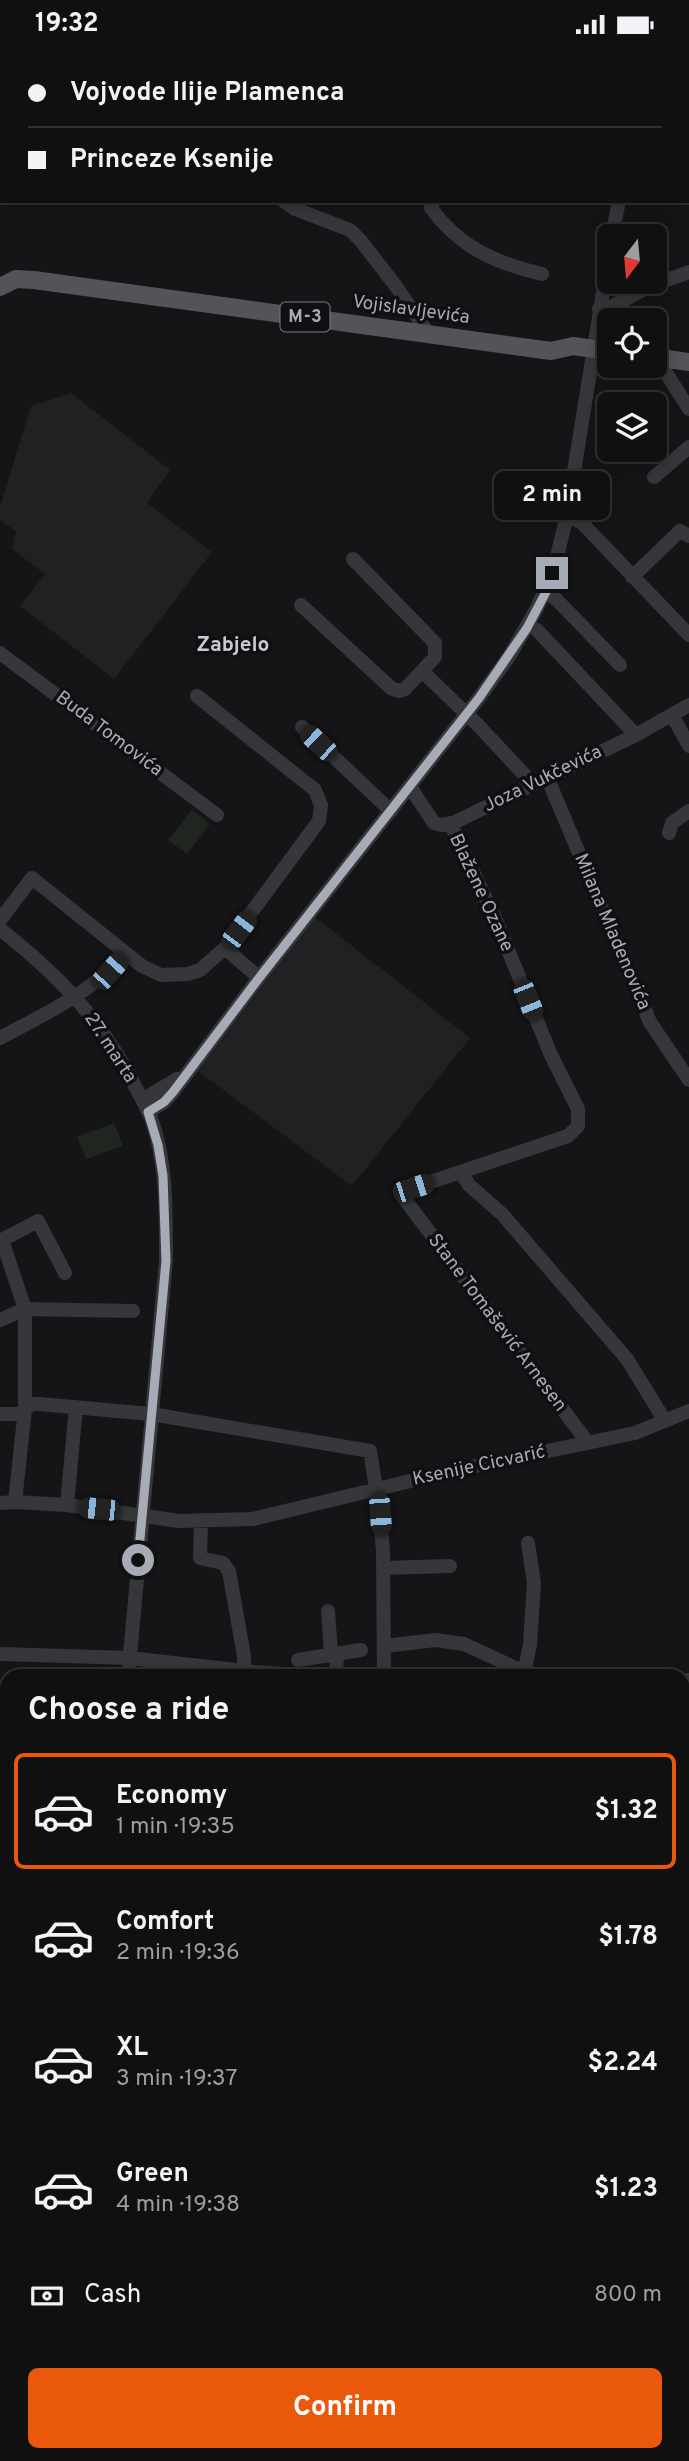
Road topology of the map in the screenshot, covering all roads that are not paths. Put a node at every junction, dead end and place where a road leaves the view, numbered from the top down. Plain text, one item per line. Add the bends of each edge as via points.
1 (287, 203) edge
2 (619, 203) edge
3 (432, 205) edge
4 (614, 224) edge
5 (689, 272) edge
6 (542, 274) dead end
7 (0, 287) edge
8 (609, 308) edge
9 (428, 333) junction
10 (597, 349) edge
11 (667, 358) edge
12 (689, 362) edge
13 (597, 369) edge
14 (667, 374) edge
15 (689, 409) edge
16 (689, 447) edge
17 (654, 477) dead end
18 (567, 515) junction
19 (689, 536) edge
20 (353, 559) dead end
21 (632, 577) junction
22 (546, 592) junction
23 (301, 605) dead end
24 (537, 630) dead end
25 (689, 635) edge
26 (0, 653) edge
27 (620, 665) dead end
28 (423, 672) junction
29 (197, 696) dead end
30 (689, 705) edge
31 (466, 714) junction
32 (672, 715) junction
33 (302, 727) dead end
34 (636, 734) junction
35 (689, 746) edge
36 (547, 777) junction
37 (533, 784) junction
38 (410, 787) junction
39 (391, 811) junction
40 (689, 811) edge
41 (217, 815) dead end
42 (450, 823) junction
43 (669, 833) dead end
44 (0, 920) edge
45 (0, 929) edge
46 (225, 948) junction
47 (125, 954) junction
48 (259, 978) junction
49 (76, 997) junction
50 (0, 1038) edge
51 (687, 1074) edge
52 (145, 1106) junction
53 (461, 1172) junction
54 (406, 1203) joint
55 (1, 1241) edge
56 (65, 1273) dead end
57 (24, 1309) junction
58 (133, 1311) dead end
59 (0, 1320) edge
60 (76, 1407) junction
61 (25, 1411) junction
62 (689, 1411) edge
63 (0, 1414) edge
64 (151, 1414) junction
65 (665, 1421) junction
66 (588, 1443) junction
67 (376, 1488) junction
68 (15, 1502) junction
69 (0, 1503) edge
70 (67, 1505) junction
71 (142, 1517) junction
72 (201, 1520) junction
73 (528, 1543) dead end
74 (450, 1566) dead end
75 (383, 1568) junction
76 (328, 1611) dead end
77 (385, 1646) junction
78 (361, 1650) dead end
79 (0, 1654) edge
80 (334, 1654) junction
81 (129, 1658) junction
82 (298, 1660) dead end
83 (128, 1669) edge
84 (208, 1669) edge
85 (243, 1669) edge
86 (335, 1669) edge
87 (384, 1669) edge
88 (517, 1669) edge
89 (529, 1669) edge

1 - 9 street via 350,230
2 - 4 street
3 - 6 street via 453,235 468,246 496,261
5 - 8 street
7 - 9 main road, Vojislavljevića / M-3 via 16,279 34,280
9 - 10 main road, Vojislavljevića / M-3 via 551,351 573,346
11 - 12 main road
13 - 18 street
14 - 15 street
16 - 17 street
18 - 21 street via 582,523
18 - 22 street
19 - 21 street via 680,531
20 - 28 street via 435,643 435,657
21 - 25 street
22 - 27 street
22 - 31 street via 510,655
23 - 28 street via 393,689 405,689
24 - 34 street
26 - 41 street, Buda Tomovića
28 - 31 street
29 - 46 street via 315,790 321,805 319,821
30 - 32 street, Joza Vukčevića
31 - 37 street
31 - 38 street
32 - 34 street, Joza Vukčevića
32 - 35 street
33 - 39 street
34 - 36 street, Joza Vukčevića
36 - 37 street, Joza Vukčevića
36 - 51 street, Milana Mladenovića via 650,1023
37 - 42 street, Joza Vukčevića
38 - 39 street
38 - 42 street via 432,821
39 - 48 street
40 - 43 street via 672,823
42 - 53 street, Blažene Ozane via 579,1118 568,1136
44 - 47 street via 32,877
45 - 49 street, 27. marta
46 - 47 street via 200,970 174,976 161,975
46 - 48 street
47 - 49 street, 27. marta
48 - 52 street via 164,1102
49 - 50 street
49 - 52 street, 27. marta via 107,1037
52 - 64 street, 27. marta via 159,1155 166,1221
53 - 54 street, Blažene Ozane via 402,1194
53 - 65 street via 627,1359
54 - 66 street, Stane Tomašević Arnesen
55 - 56 street via 38,1221
55 - 57 street
57 - 58 street
57 - 59 street
57 - 61 street
60 - 61 street via 32,1404
60 - 64 street
60 - 70 street
61 - 63 street
61 - 68 street
62 - 65 street, Ksenije Cicvarić
64 - 67 street via 370,1451
64 - 71 street, 27. marta
65 - 66 street, Ksenije Cicvarić
66 - 67 street, Ksenije Cicvarić
67 - 72 street, Ksenije Cicvarić via 253,1519
67 - 75 street
68 - 69 street
68 - 70 street
70 - 71 street, Ksenije Cicvarić
71 - 72 street, Ksenije Cicvarić
71 - 81 street, 27. marta
72 - 85 street via 200,1558 223,1563 229,1571
73 - 89 street via 534,1583
74 - 75 street
75 - 77 street
76 - 80 street
77 - 87 street
77 - 88 street via 450,1641 474,1647
78 - 80 street
79 - 81 street
80 - 82 street
80 - 86 street
81 - 83 street, 27. marta
81 - 84 street

